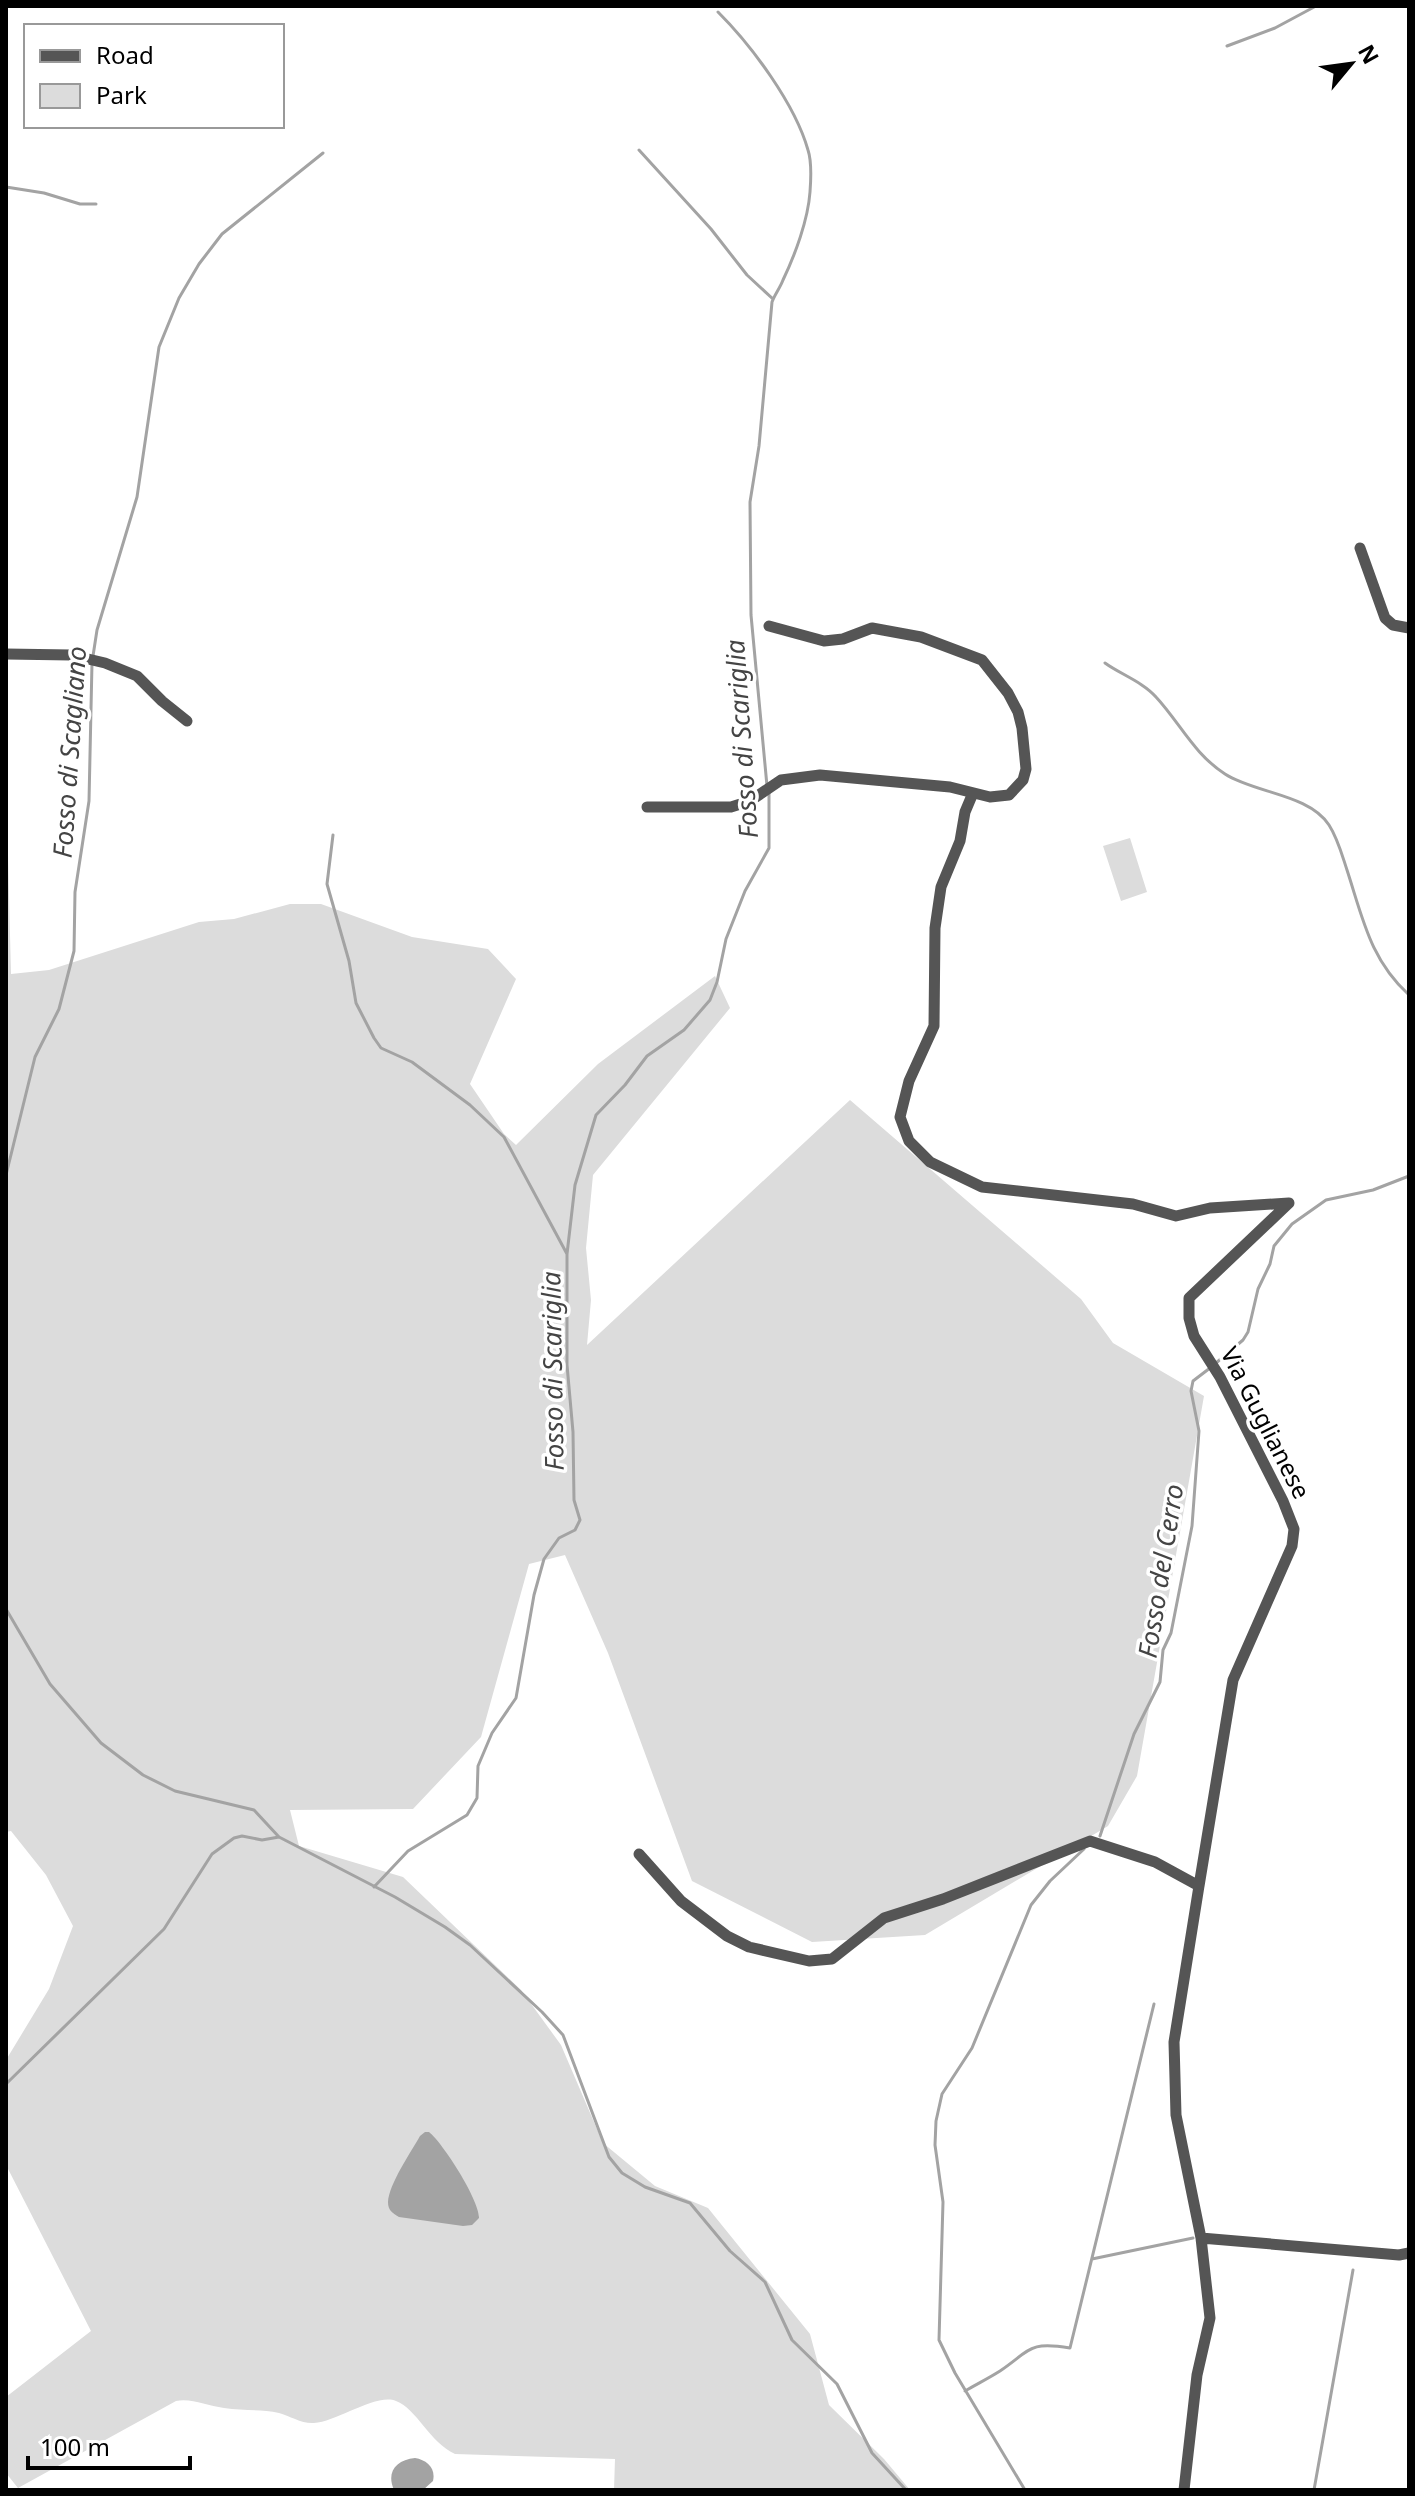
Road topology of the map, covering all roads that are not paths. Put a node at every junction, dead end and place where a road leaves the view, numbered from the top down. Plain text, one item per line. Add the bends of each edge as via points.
1 (1360, 548) dead end
2 (769, 626) dead end
3 (1409, 628) edge
4 (6, 654) edge
5 (187, 721) dead end
6 (973, 793) junction
7 (647, 807) dead end
8 (639, 1854) dead end
9 (1199, 1886) junction
10 (1201, 2238) junction
11 (1409, 2253) edge
12 (1184, 2490) edge

1 - 3 street via 1385,618
2 - 6 street via 824,641 872,628 921,637 982,660 1018,712 1026,769 1009,795
4 - 5 street via 71,655 105,663 137,676
6 - 7 street via 820,775 781,780 731,807
6 - 9 street, Via Guglianese via 941,887 934,1026 909,1081 900,1117 909,1141 930,1162 982,1187 1133,1204 1176,1216 1210,1208 1289,1203 1189,1298 1194,1336 1294,1529 1292,1546 1233,1680
8 - 9 street via 681,1901 727,1936 749,1947 809,1961 832,1959 884,1918 1090,1841 1155,1862
9 - 10 street, Via Guglianese via 1174,2042 1176,2115
10 - 11 street
10 - 12 street, Via Guglianese via 1210,2318 1197,2375

